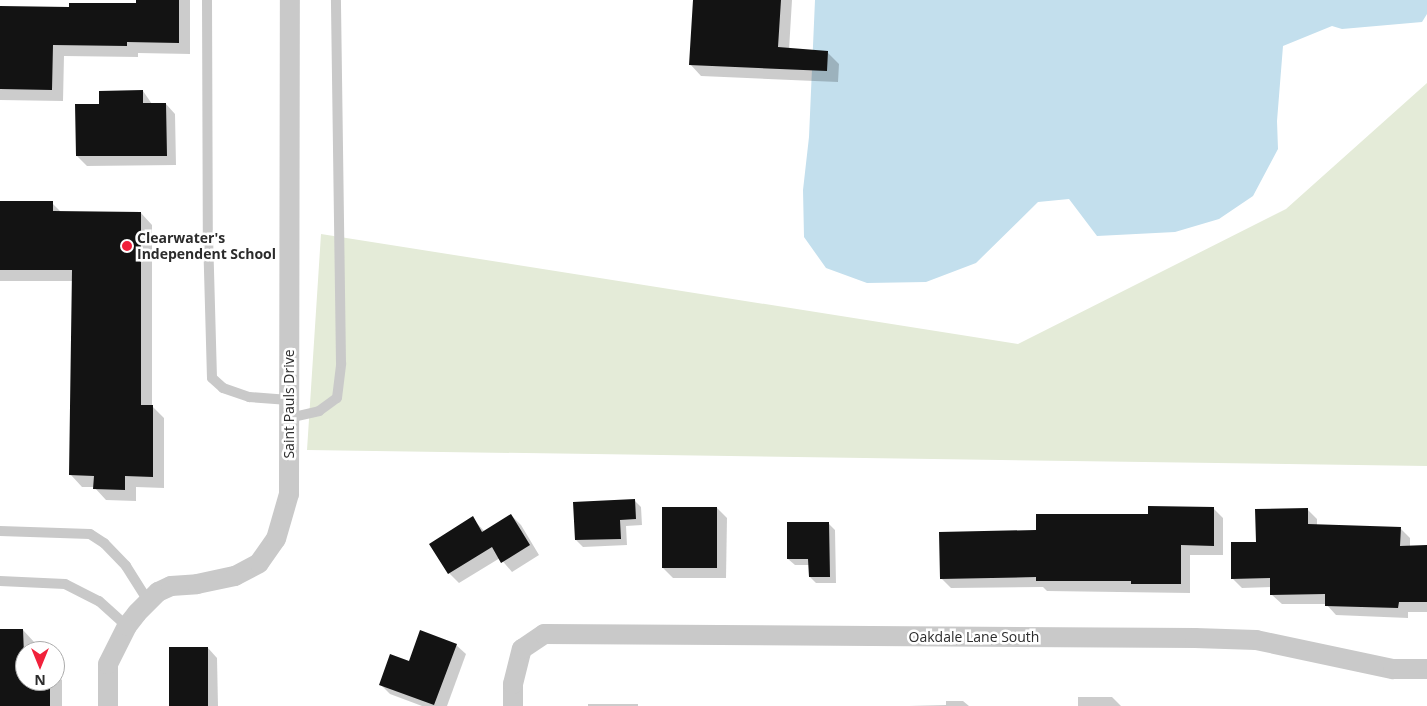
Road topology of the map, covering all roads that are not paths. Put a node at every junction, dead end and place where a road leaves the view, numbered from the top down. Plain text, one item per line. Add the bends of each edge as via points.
1 (207, 0) edge
2 (290, 0) edge
3 (336, 0) edge
4 (289, 409) junction
5 (0, 531) edge
6 (0, 581) edge
7 (148, 600) junction
8 (127, 626) junction
9 (1427, 669) edge
10 (108, 706) edge
11 (514, 706) edge

1 - 4 lane via 212,378 223,388
2 - 4 street, Saint Pauls Drive
3 - 4 lane via 342,363 337,398 319,411
4 - 7 street, Saint Pauls Drive via 288,494 276,539 259,563 235,576 171,586
5 - 7 lane via 90,534 104,543 126,566
6 - 8 lane via 65,584 99,601
7 - 8 street, Saint Pauls Drive
8 - 10 street, Saint Pauls Drive via 108,664
9 - 11 street, Oakdale Lane South via 1393,669 1256,640 544,634 522,649 513,684

